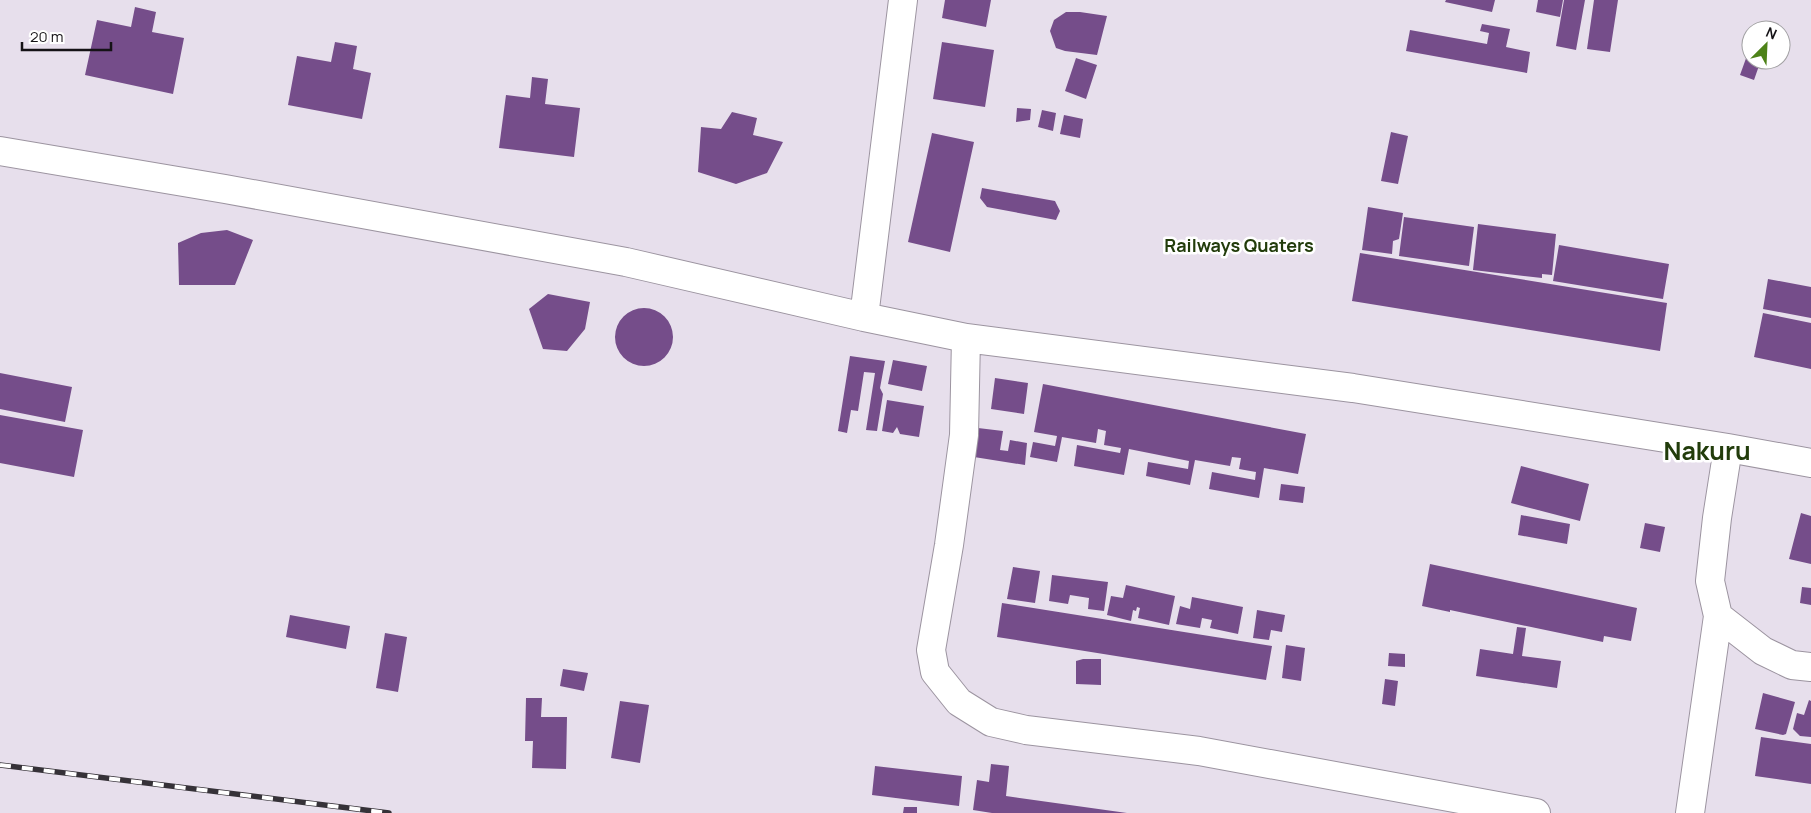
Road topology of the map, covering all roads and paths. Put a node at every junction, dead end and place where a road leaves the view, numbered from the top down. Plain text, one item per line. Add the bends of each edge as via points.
1 (904, 0) edge
2 (0, 150) edge
3 (864, 317) junction
4 (966, 338) junction
5 (1728, 448) junction
6 (1811, 463) edge
7 (1718, 616) junction
8 (1811, 667) edge
9 (1536, 813) edge
10 (1690, 813) edge

1 - 3 street
2 - 3 street via 626,262
3 - 4 street
4 - 5 street via 1353,388
4 - 9 street via 964,435 931,650 935,672 959,702 991,722 1026,730 1199,750
5 - 6 street
5 - 7 street via 1710,581
7 - 8 street via 1762,651 1792,665
7 - 10 street

